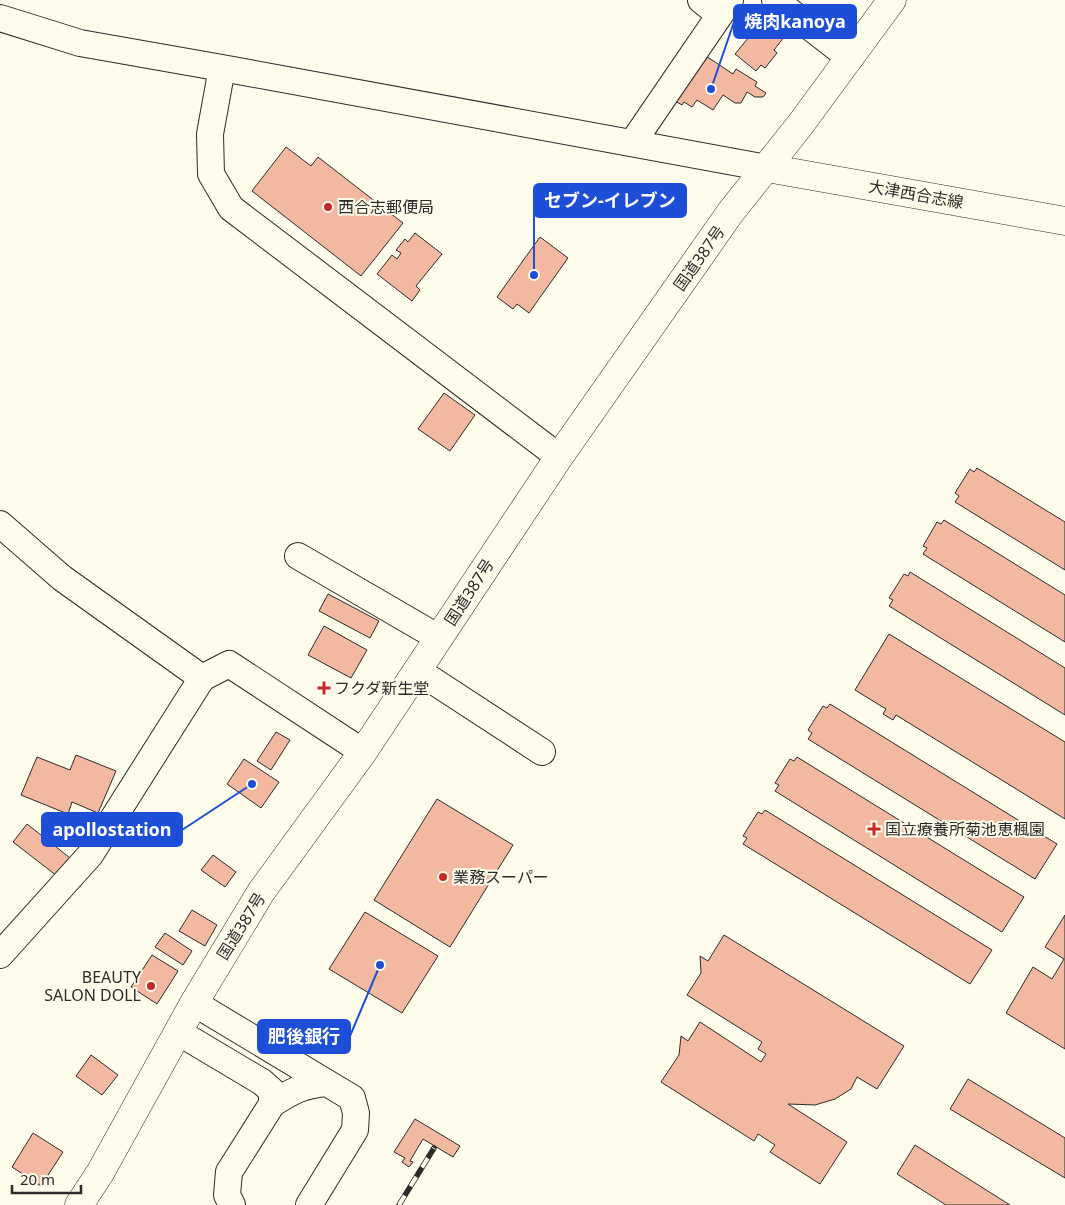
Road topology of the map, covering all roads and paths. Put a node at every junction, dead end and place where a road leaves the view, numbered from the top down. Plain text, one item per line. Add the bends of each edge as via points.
1 (775, 0) edge
2 (892, 0) edge
3 (717, 5) edge
4 (0, 18) edge
5 (850, 58) junction
6 (222, 68) junction
7 (632, 142) junction
8 (767, 168) junction
9 (1065, 220) edge
10 (559, 458) junction
11 (0, 524) edge
12 (298, 556) dead end
13 (439, 638) junction
14 (418, 671) junction
15 (202, 678) junction
16 (363, 752) junction
17 (542, 752) dead end
18 (0, 955) edge
19 (194, 1004) junction
20 (178, 1032) junction
21 (327, 1083) junction
22 (272, 1104) junction
23 (79, 1205) edge
24 (232, 1205) edge
25 (309, 1205) edge

1 - 5 street
2 - 5 main road, 国道387号
3 - 7 street
4 - 6 street via 80,43
5 - 8 main road, 国道387号
6 - 7 street
6 - 10 street via 210,134 211,174 231,208
7 - 8 street
8 - 9 main road, 大津西合志線
8 - 10 main road, 国道387号 via 730,213
10 - 13 main road, 国道387号
11 - 15 street via 62,578
12 - 13 street
13 - 14 main road, 国道387号
14 - 16 main road, 国道387号
14 - 17 street
15 - 16 street via 229,664
15 - 18 street via 90,855
16 - 19 main road, 国道387号 via 261,892
19 - 20 main road, 国道387号
19 - 21 street
20 - 22 street via 262,1082 272,1091
20 - 23 main road, 国道387号
21 - 22 street via 293,1090
21 - 25 street via 352,1098 356,1114 354,1130
22 - 24 street via 229,1172 227,1195

